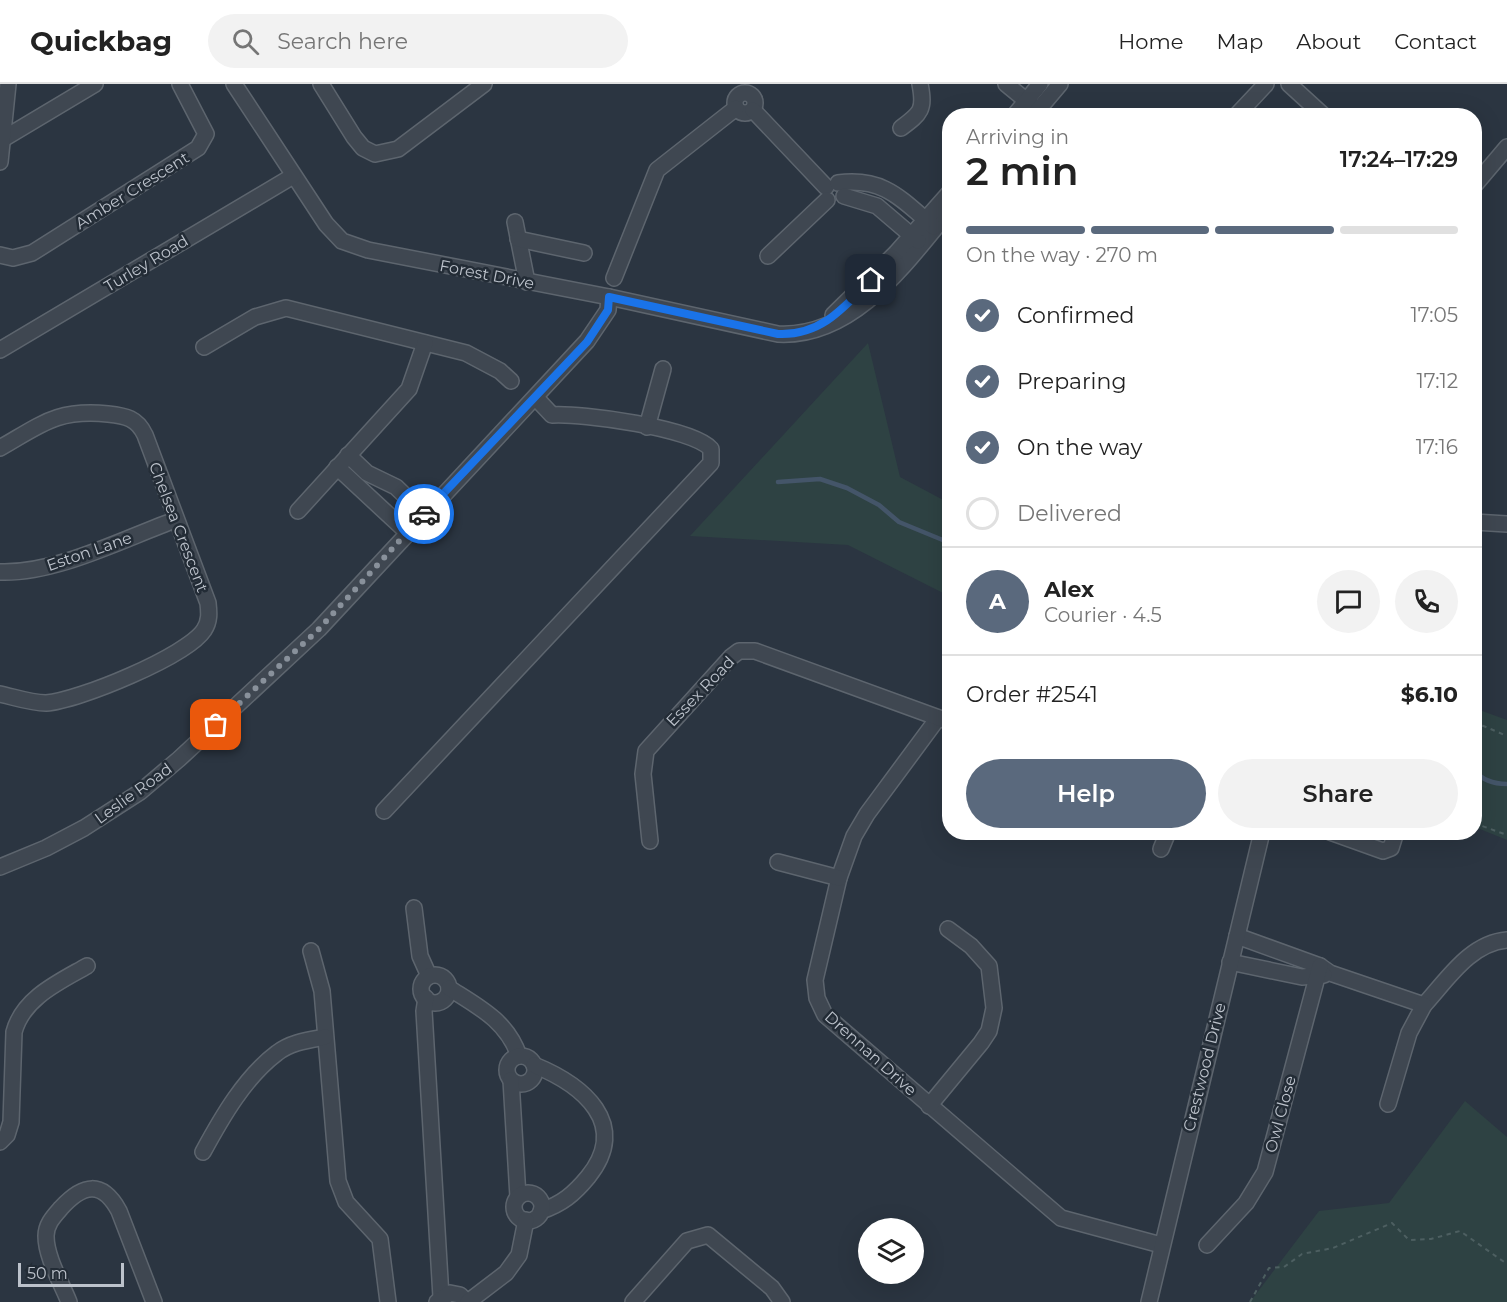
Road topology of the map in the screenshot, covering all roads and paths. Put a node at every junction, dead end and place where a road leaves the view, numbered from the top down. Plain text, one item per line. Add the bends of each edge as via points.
1 (8, 84) edge
2 (95, 84) edge
3 (180, 84) edge
4 (234, 84) edge
5 (323, 84) edge
6 (484, 84) edge
7 (920, 84) edge
8 (1005, 84) edge
9 (1060, 84) edge
10 (1266, 84) edge
11 (1289, 84) edge
12 (1040, 88) edge
13 (735, 95) edge
14 (1012, 108) edge
15 (1032, 108) edge
16 (1244, 108) edge
17 (1315, 108) edge
18 (901, 128) dead end
19 (3, 139) junction
20 (1507, 147) edge
21 (0, 162) edge
22 (293, 176) junction
23 (1482, 177) edge
24 (834, 191) junction
25 (942, 205) edge
26 (942, 216) edge
27 (515, 222) dead end
28 (930, 224) junction
29 (518, 239) junction
30 (916, 239) junction
31 (584, 253) dead end
32 (0, 255) edge
33 (768, 256) dead end
34 (614, 278) dead end
35 (527, 282) junction
36 (609, 297) junction
37 (425, 343) junction
38 (204, 347) dead end
39 (0, 350) edge
40 (663, 369) dead end
41 (511, 381) dead end
42 (536, 398) junction
43 (647, 427) junction
44 (0, 448) edge
45 (348, 455) junction
46 (337, 467) junction
47 (298, 511) dead end
48 (424, 514) junction
49 (175, 520) junction
50 (1482, 522) edge
51 (1507, 524) edge
52 (407, 532) junction
53 (0, 572) edge
54 (0, 694) edge
55 (942, 719) edge
56 (942, 722) edge
57 (1482, 725) edge
58 (1507, 736) edge
59 (384, 811) dead end
60 (1482, 826) edge
61 (1507, 835) edge
62 (1165, 840) edge
63 (1256, 840) edge
64 (1352, 840) edge
65 (1394, 840) edge
66 (650, 841) dead end
67 (1161, 849) dead end
68 (778, 862) dead end
69 (0, 867) edge
70 (839, 878) junction
71 (414, 908) dead end
72 (948, 929) dead end
73 (1237, 936) junction
74 (1507, 940) edge
75 (311, 951) dead end
76 (1230, 962) junction
77 (87, 966) dead end
78 (1322, 972) junction
79 (429, 976) junction
80 (449, 988) junction
81 (426, 999) junction
82 (1424, 1005) junction
83 (325, 1037) junction
84 (519, 1056) junction
85 (534, 1065) junction
86 (511, 1080) junction
87 (1388, 1104) dead end
88 (930, 1106) junction
89 (0, 1142) edge
90 (203, 1152) dead end
91 (518, 1197) junction
92 (541, 1211) junction
93 (526, 1220) junction
94 (1161, 1245) junction
95 (1207, 1245) dead end
96 (1507, 1264) edge
97 (439, 1300) edge
98 (69, 1302) edge
99 (154, 1302) edge
100 (388, 1302) edge
101 (467, 1302) edge
102 (633, 1302) edge
103 (782, 1302) edge
104 (1149, 1302) edge
105 (1250, 1302) edge

1 - 19 street
2 - 19 street
3 - 32 street, Amber Crescent via 204,125 206,134 198,148 32,253 13,258
4 - 22 street, Forest Drive
5 - 6 street via 354,137 375,154 398,149
7 - 18 street via 920,112
8 - 14 street
8 - 15 street
9 - 12 street
10 - 16 street
11 - 17 street
12 - 15 street
13 - 24 street via 747,92 754,97 753,110
13 - 34 street via 657,170
19 - 21 street
20 - 23 street
22 - 35 street, Forest Drive via 326,224 349,244
22 - 39 street, Turley Road
24 - 28 street via 862,181 882,186
24 - 30 street via 877,206
24 - 33 street
25 - 28 street, Forest Drive
26 - 28 street, Forest Drive
27 - 29 street
28 - 30 street, Forest Drive
29 - 31 street
29 - 35 street
30 - 36 street, Forest Drive via 820,327 798,333 778,334
35 - 36 street, Forest Drive
36 - 42 street, Leslie Road via 608,310 600,325
37 - 38 street via 286,308 255,317
37 - 41 street via 466,353
37 - 45 street via 409,389
40 - 43 street
42 - 43 street via 552,415 602,417
42 - 48 street, Leslie Road
43 - 59 street via 707,444 711,463
44 - 49 street, Chelsea Crescent via 63,414 84,411 129,417 145,435
45 - 46 street
45 - 48 street via 367,472 396,487
46 - 47 street
46 - 52 street
48 - 52 street, Leslie Road
49 - 53 street, Eston Lane via 50,566
49 - 54 street, Chelsea Crescent via 208,603 208,624 196,639 117,682 61,700 45,703
50 - 51 street
52 - 69 street, Leslie Road via 300,647 149,784 84,828
55 - 66 street, Essex Road via 754,651 739,651 646,751 643,774
56 - 70 street, Drennan Drive via 860,825
57 - 58 path
60 - 61 path
62 - 67 street
63 - 73 street, Crestwood Drive
64 - 65 street via 1383,851 1391,848
68 - 70 street
70 - 88 street, Drennan Drive via 815,980 817,998 825,1015
71 - 79 street via 420,956
72 - 88 street via 989,966 993,1014 989,1032
73 - 76 street, Crestwood Drive
73 - 78 street
74 - 82 street via 1465,959
75 - 83 street via 322,991
76 - 78 street via 1285,974
76 - 94 street, Crestwood Drive
77 - 89 street via 38,996 17,1021 11,1122
78 - 82 street
78 - 95 street, Owl Close via 1265,1172 1246,1203
79 - 80 street via 442,976
79 - 81 street via 422,987
80 - 81 street via 443,1000
80 - 84 street via 492,1015 514,1040
81 - 97 street
82 - 87 street via 1409,1033
83 - 90 street via 297,1042 270,1059 218,1124
83 - 100 street via 338,1181 346,1202 380,1239
84 - 85 street
84 - 86 street via 507,1068
85 - 86 street via 534,1074 528,1081
85 - 92 street via 558,1074 595,1104 603,1119 605,1138 601,1161 576,1192
86 - 91 street
88 - 94 street, Drennan Drive via 1061,1218
91 - 92 street via 525,1193 535,1195 541,1202
91 - 93 street via 515,1213
92 - 93 street via 535,1219
93 - 101 street via 519,1255 506,1273
94 - 104 street, Crestwood Drive
96 - 105 path via 1460,1231 1409,1240 1392,1223 1333,1248 1302,1254 1284,1267 1269,1268
97 - 101 street via 456,1293
98 - 99 street via 46,1234 52,1218 70,1198 78,1191 96,1189 112,1199 119,1211
102 - 103 street via 687,1241 708,1234 772,1288

